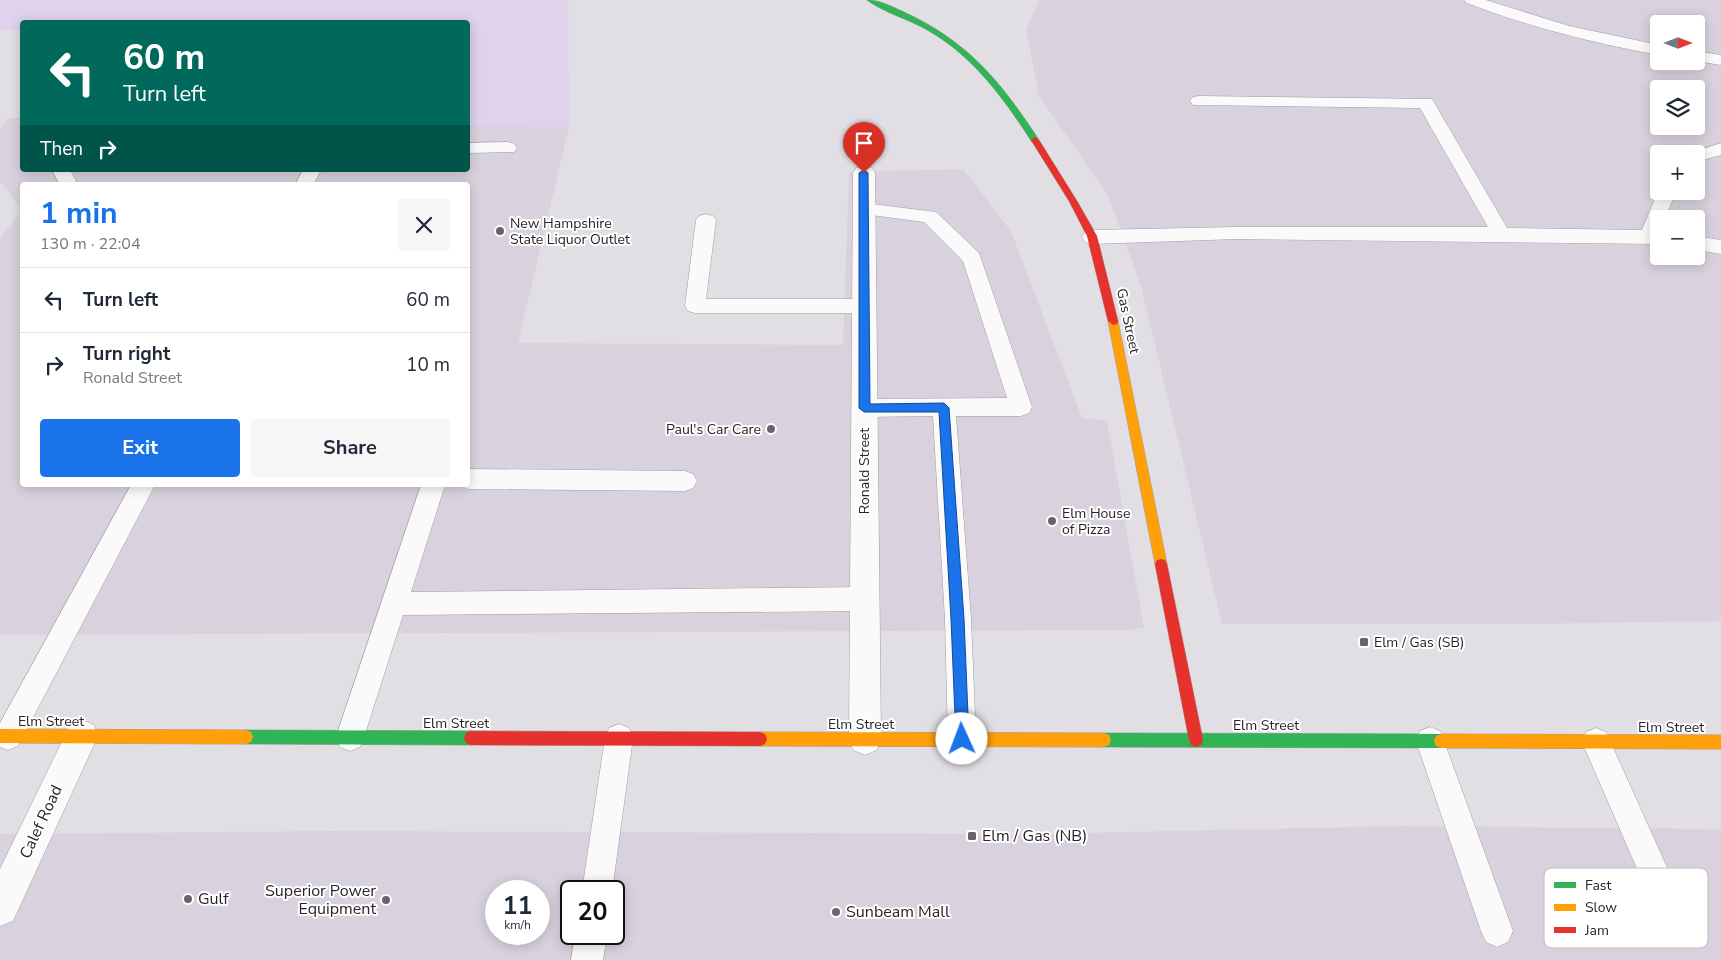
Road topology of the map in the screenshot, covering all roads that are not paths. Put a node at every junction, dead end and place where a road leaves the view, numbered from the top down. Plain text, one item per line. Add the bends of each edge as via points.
1 (870, 0) edge
2 (1472, 0) edge
3 (1650, 48) edge
4 (1705, 57) edge
5 (1721, 60) edge
6 (1199, 101) dead end
7 (470, 148) edge
8 (508, 148) dead end
9 (1721, 149) edge
10 (1705, 153) edge
11 (864, 173) dead end
12 (864, 209) junction
13 (706, 220) dead end
14 (1501, 234) junction
15 (1650, 236) edge
16 (1092, 237) junction
17 (1705, 244) edge
18 (1721, 247) edge
19 (864, 306) junction
20 (864, 408) junction
21 (944, 408) junction
22 (470, 479) edge
23 (685, 481) dead end
24 (142, 487) edge
25 (433, 487) edge
26 (865, 599) junction
27 (394, 604) junction
28 (4, 736) edge
29 (82, 736) junction
30 (350, 737) junction
31 (619, 738) junction
32 (865, 739) junction
33 (962, 739) junction
34 (1196, 740) junction
35 (1430, 741) junction
36 (1596, 742) junction
37 (1721, 742) edge
38 (1652, 868) edge
39 (599, 880) edge
40 (0, 908) edge
41 (1497, 932) dead end
42 (589, 945) edge
43 (587, 960) edge

1 - 16 main road, Gas Street via 948,39 976,63 1004,96 1038,146
2 - 3 lane via 1612,42
4 - 5 lane
6 - 14 lane via 1426,103
7 - 8 lane
9 - 10 lane
11 - 12 street, Ronald Street
12 - 19 street, Ronald Street
12 - 21 lane via 929,216 972,258 1021,407
13 - 19 lane via 695,306
14 - 15 lane
14 - 16 lane via 1237,233
16 - 34 main road, Gas Street via 1111,311
17 - 18 lane
19 - 20 street, Ronald Street
20 - 21 lane
20 - 26 street, Ronald Street
21 - 33 lane via 958,619
22 - 23 lane
24 - 28 lane
25 - 27 lane
26 - 27 lane
26 - 32 street, Ronald Street
27 - 30 lane
28 - 29 main road, Elm Street
29 - 30 main road, Elm Street
29 - 40 street, Calef Road
30 - 31 main road, Elm Street
31 - 32 main road, Elm Street
31 - 39 lane
32 - 33 main road, Elm Street
33 - 34 main road, Elm Street
34 - 35 main road, Elm Street
35 - 36 main road, Elm Street
35 - 41 lane
36 - 37 main road, Elm Street
36 - 38 lane
42 - 43 lane

